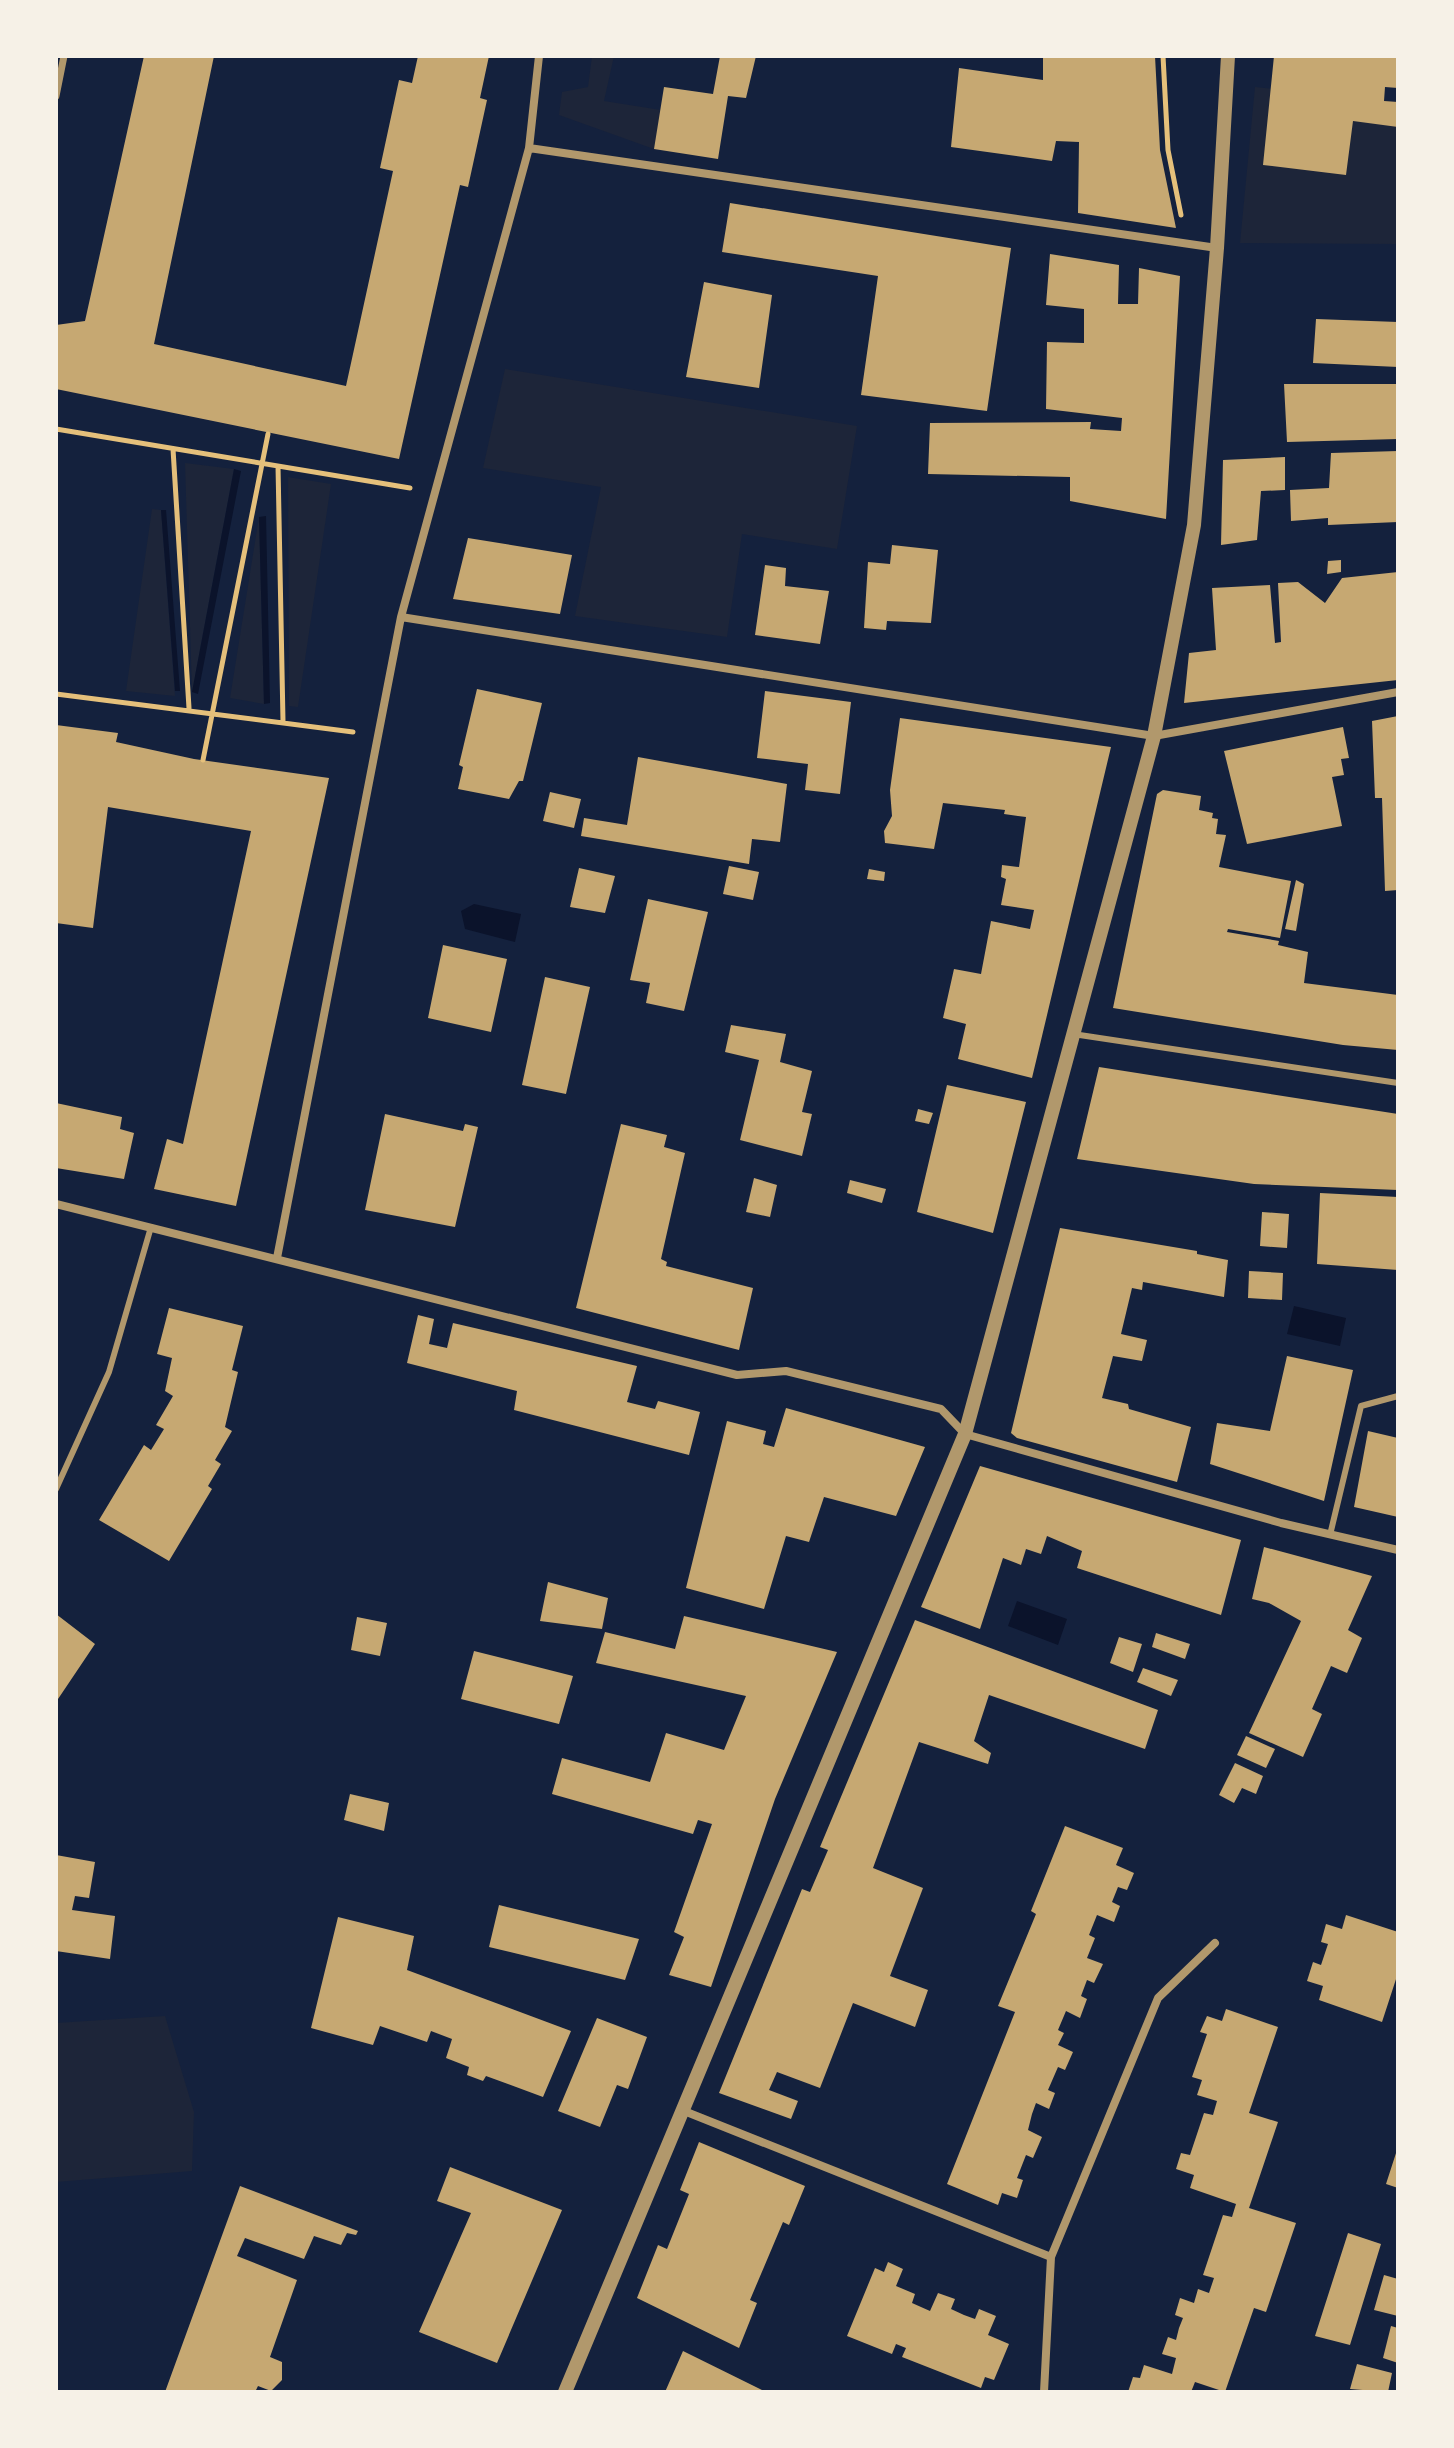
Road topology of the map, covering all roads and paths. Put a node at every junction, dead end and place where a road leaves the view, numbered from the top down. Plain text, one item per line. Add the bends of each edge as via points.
1 (64, 56) edge
2 (539, 56) edge
3 (1163, 56) edge
4 (1228, 56) edge
5 (56, 96) edge
6 (529, 148) junction
7 (1183, 244) junction
8 (1217, 248) junction
9 (56, 429) edge
10 (268, 434) dead end
11 (173, 449) junction
12 (263, 464) junction
13 (278, 466) junction
14 (435, 493) junction
15 (401, 617) junction
16 (1398, 692) edge
17 (56, 694) edge
18 (189, 708) junction
19 (212, 712) junction
20 (283, 721) junction
21 (378, 736) junction
22 (1154, 736) junction
23 (203, 760) dead end
24 (1073, 1034) junction
25 (1398, 1083) edge
26 (56, 1204) edge
27 (151, 1227) junction
28 (277, 1258) junction
29 (1398, 1396) edge
30 (965, 1434) junction
31 (56, 1489) edge
32 (1330, 1535) junction
33 (1398, 1550) edge
34 (1215, 1943) dead end
35 (684, 2111) junction
36 (1051, 2257) junction
37 (565, 2392) edge
38 (1044, 2392) edge

1 - 5 street
2 - 6 street
3 - 7 path via 1168,150
4 - 8 street
6 - 7 street
6 - 14 street
7 - 8 street
8 - 22 street via 1194,525
9 - 11 path
10 - 12 path
11 - 12 path
11 - 18 path
12 - 13 path
12 - 19 path
13 - 14 path
13 - 20 path
14 - 15 street
15 - 21 street
15 - 22 street
16 - 22 street
17 - 18 path
18 - 19 path
19 - 20 path
19 - 23 path
20 - 21 path
21 - 28 street
22 - 24 street
24 - 25 lane
24 - 30 street
26 - 27 street
27 - 28 street
27 - 31 lane via 109,1372
28 - 30 street via 737,1375 786,1371 941,1409
29 - 32 lane via 1361,1406
30 - 32 street
30 - 35 street
32 - 33 street
34 - 36 street via 1158,1998
35 - 36 street
35 - 37 street
36 - 38 street

